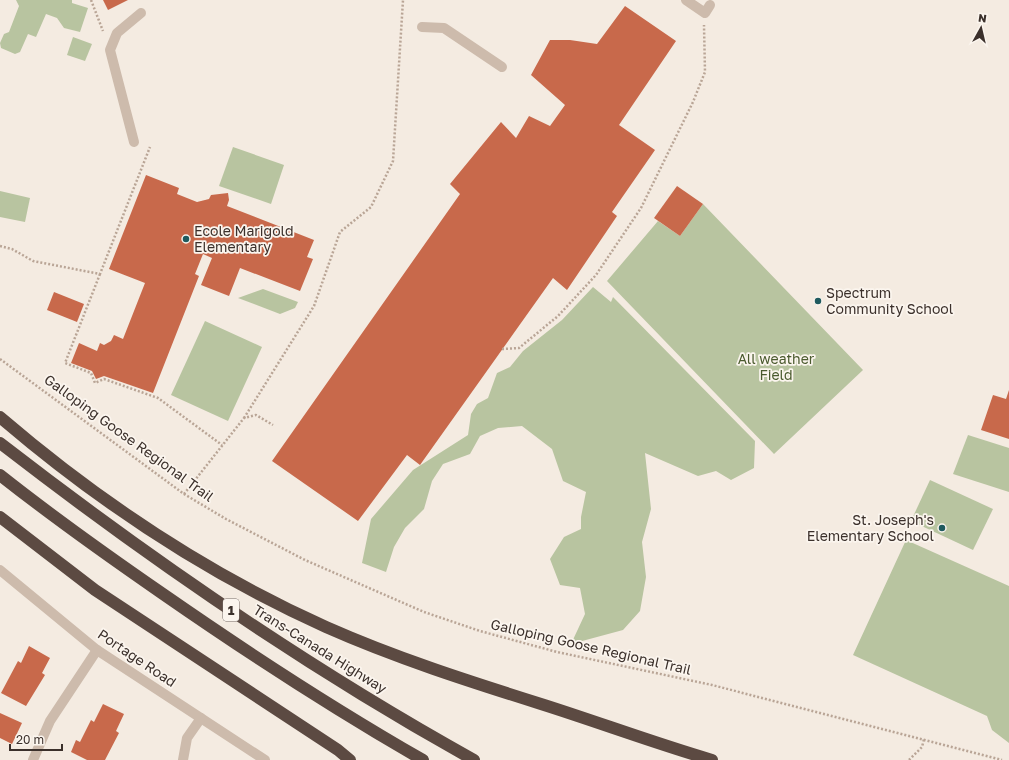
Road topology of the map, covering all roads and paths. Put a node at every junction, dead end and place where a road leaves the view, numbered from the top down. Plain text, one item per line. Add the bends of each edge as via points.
1 (91, 0) edge
2 (403, 0) edge
3 (686, 0) edge
4 (708, 9) joint
5 (141, 13) dead end
6 (422, 27) dead end
7 (110, 50) junction
8 (502, 67) dead end
9 (134, 142) dead end
10 (150, 147) dead end
11 (0, 246) edge
12 (100, 274) junction
13 (502, 349) dead end
14 (0, 359) edge
15 (0, 418) edge
16 (244, 418) junction
17 (273, 425) dead end
18 (0, 443) edge
19 (222, 445) junction
20 (0, 475) edge
21 (184, 494) junction
22 (0, 517) edge
23 (0, 570) edge
24 (97, 650) junction
25 (200, 718) junction
26 (924, 739) junction
27 (669, 747) junction
28 (338, 750) junction
29 (33, 760) edge
30 (183, 760) edge
31 (265, 760) edge
32 (350, 760) edge
33 (360, 760) edge
34 (423, 760) edge
35 (474, 760) edge
36 (687, 760) edge
37 (712, 760) edge
38 (909, 760) edge
39 (1002, 760) edge

1 - 7 path
2 - 16 path via 393,161 371,207 340,232 314,306
3 - 4 street
4 - 13 path via 705,72 641,208 596,275 558,316 518,348
5 - 7 street via 118,33
6 - 8 street via 444,28
7 - 9 street
10 - 12 path
11 - 12 path via 12,249 33,261
12 - 19 path via 65,363 91,374 95,383 104,379 158,398
14 - 21 path, Galloping Goose Regional Trail
15 - 27 highway via 101,495 176,547 250,590 325,627 401,659
16 - 17 path via 256,415
16 - 19 path
18 - 35 highway, Trans-Canada Highway / 1 via 122,535 248,622
19 - 21 path
20 - 34 highway, 1 via 118,563 232,642
21 - 26 path, Galloping Goose Regional Trail via 252,533 340,577 424,612 480,631 557,652 712,685
22 - 28 highway via 95,590
23 - 24 street, Portage Road
24 - 25 street, Portage Road
24 - 29 street via 50,721
25 - 30 street via 187,738
25 - 31 street, Portage Road
26 - 38 path via 922,747
26 - 39 path, Galloping Goose Regional Trail
27 - 36 highway
27 - 37 highway
28 - 32 highway
28 - 33 highway

